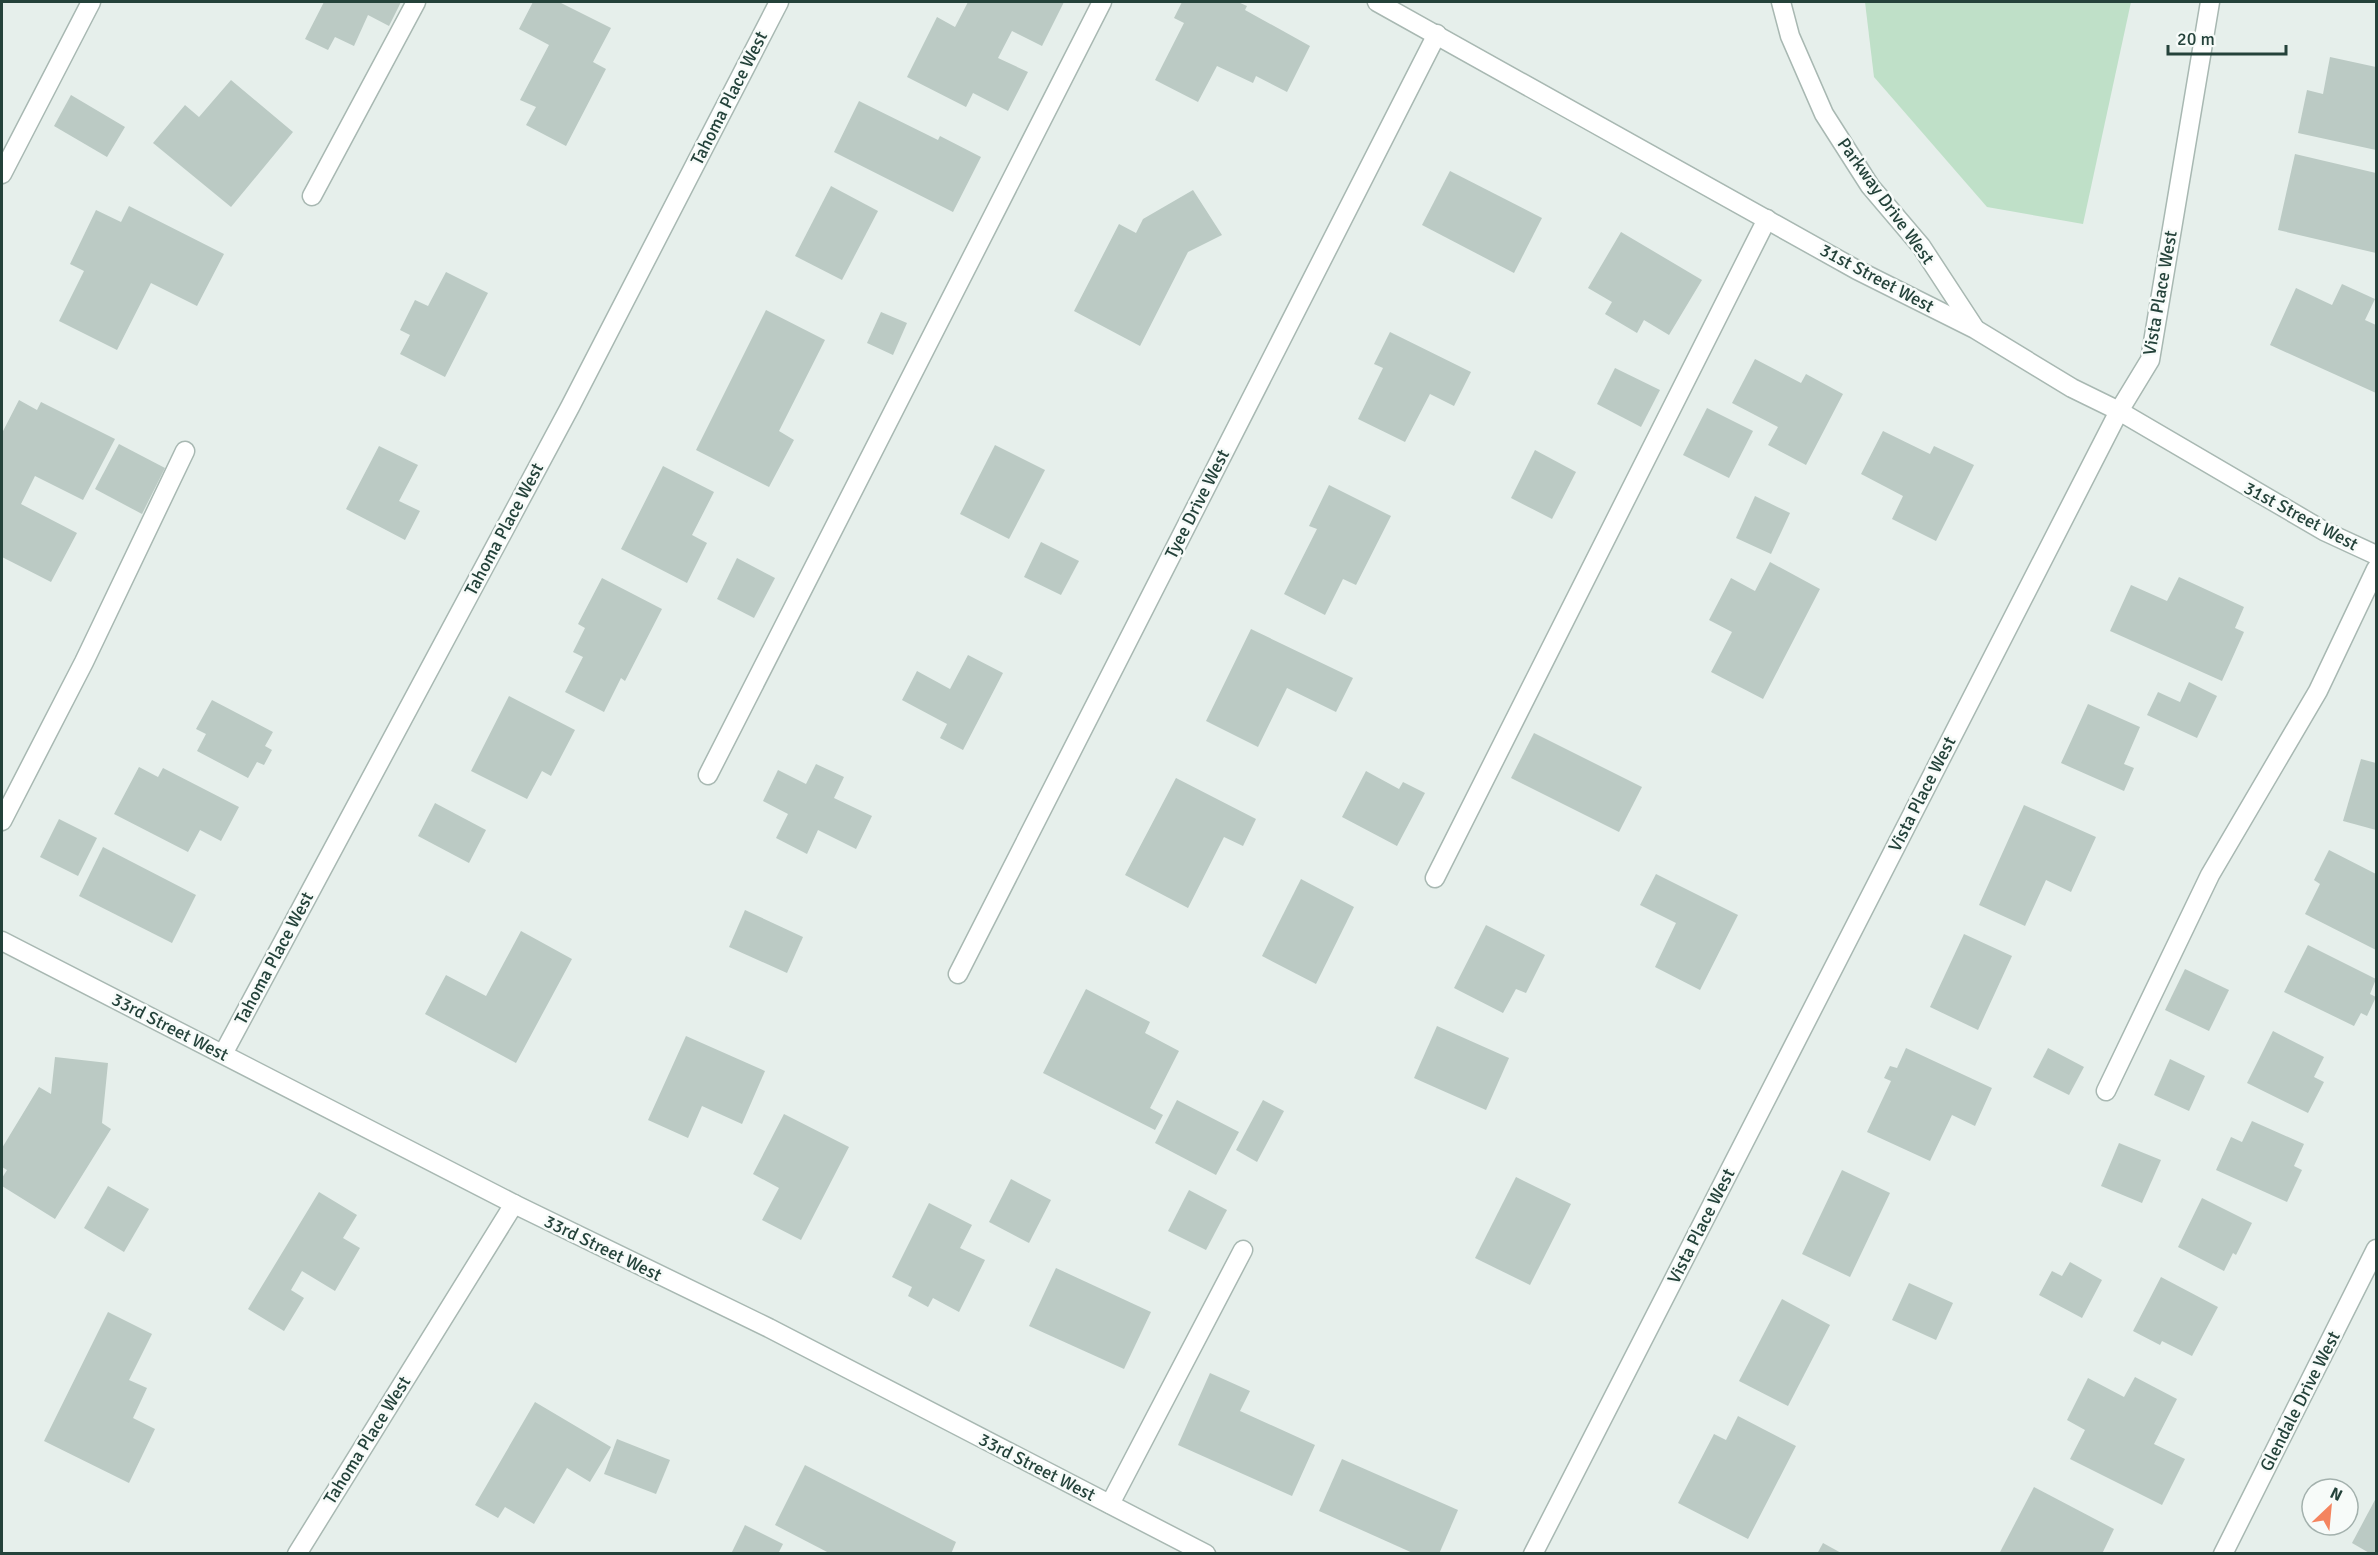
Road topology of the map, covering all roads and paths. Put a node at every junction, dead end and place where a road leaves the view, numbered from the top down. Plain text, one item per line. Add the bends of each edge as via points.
1 (91, 2) edge
2 (416, 2) edge
3 (779, 2) edge
4 (1102, 2) edge
5 (1377, 2) edge
6 (1781, 2) edge
7 (2210, 2) edge
8 (1437, 34) junction
9 (2, 174) edge
10 (312, 196) dead end
11 (1767, 219) junction
12 (1975, 329) junction
13 (2119, 411) junction
14 (184, 451) dead end
15 (2376, 555) edge
16 (2376, 569) edge
17 (708, 775) dead end
18 (2, 821) edge
19 (1435, 878) dead end
20 (2, 942) edge
21 (958, 974) dead end
22 (223, 1054) junction
23 (2106, 1091) dead end
24 (514, 1204) junction
25 (2376, 1249) edge
26 (1243, 1250) dead end
27 (1110, 1504) junction
28 (297, 1554) edge
29 (1206, 1554) edge
30 (1533, 1554) edge
31 (2223, 1554) edge

1 - 9 street
2 - 10 street
3 - 22 street, Tahoma Place West via 570,406
4 - 17 street
5 - 8 street, 31st Street West
6 - 12 street, Parkway Drive West via 1790,36 1824,114 1870,186 1921,246
7 - 13 street, Vista Place West via 2150,360
8 - 11 street, 31st Street West
8 - 21 street, Tyee Drive West
11 - 12 street, 31st Street West via 1857,270
11 - 19 street
12 - 13 street, 31st Street West via 2072,388
13 - 15 street, 31st Street West via 2324,531
13 - 30 street, Vista Place West
14 - 18 street via 84,662
16 - 23 street via 2318,691 2210,875
20 - 22 street, 33rd Street West
22 - 24 street, 33rd Street West
24 - 27 street, 33rd Street West via 769,1328
24 - 28 street, Tahoma Place West
25 - 31 street, Glendale Drive West
26 - 27 street
27 - 29 street, 33rd Street West

